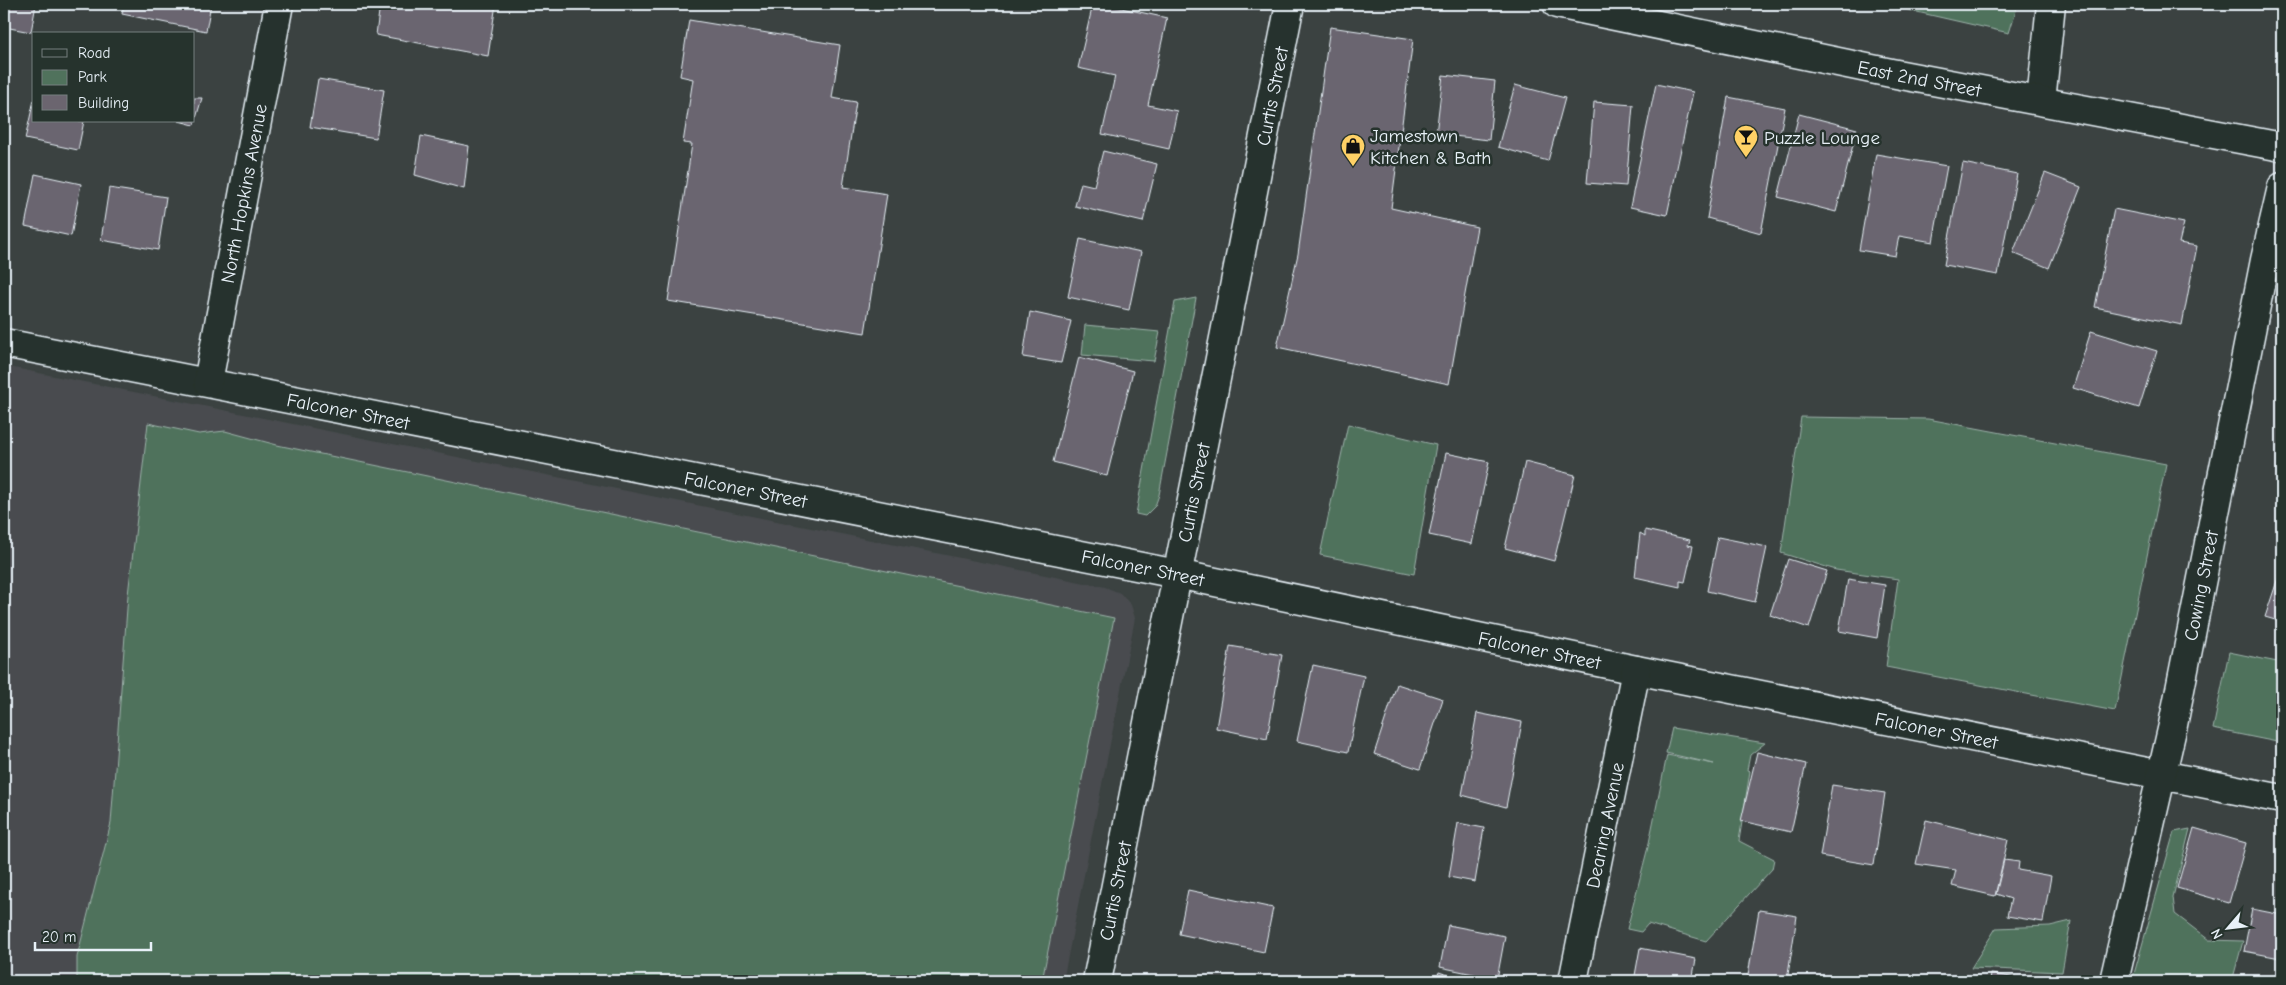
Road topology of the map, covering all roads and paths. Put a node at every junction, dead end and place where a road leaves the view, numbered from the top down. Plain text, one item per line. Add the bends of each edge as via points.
1 (279, 4) edge
2 (1290, 4) edge
3 (1563, 4) edge
4 (2051, 4) edge
5 (2041, 101) junction
6 (2282, 147) edge
7 (2282, 187) edge
8 (4, 343) edge
9 (208, 382) junction
10 (1177, 574) junction
11 (1636, 670) junction
12 (2162, 775) junction
13 (2282, 799) edge
14 (1096, 981) edge
15 (1573, 981) edge
16 (2114, 981) edge

1 - 9 street, North Hopkins Avenue
2 - 10 street, Curtis Street
3 - 5 street, East 2nd Street
4 - 5 street
5 - 6 street, East 2nd Street
7 - 12 street, Cowing Street
8 - 9 street, Falconer Street
9 - 10 street, Falconer Street
10 - 11 street, Falconer Street
10 - 14 street, Curtis Street
11 - 12 street, Falconer Street
11 - 15 street, Dearing Avenue
12 - 13 street, Falconer Street
12 - 16 street, Cowing Street

